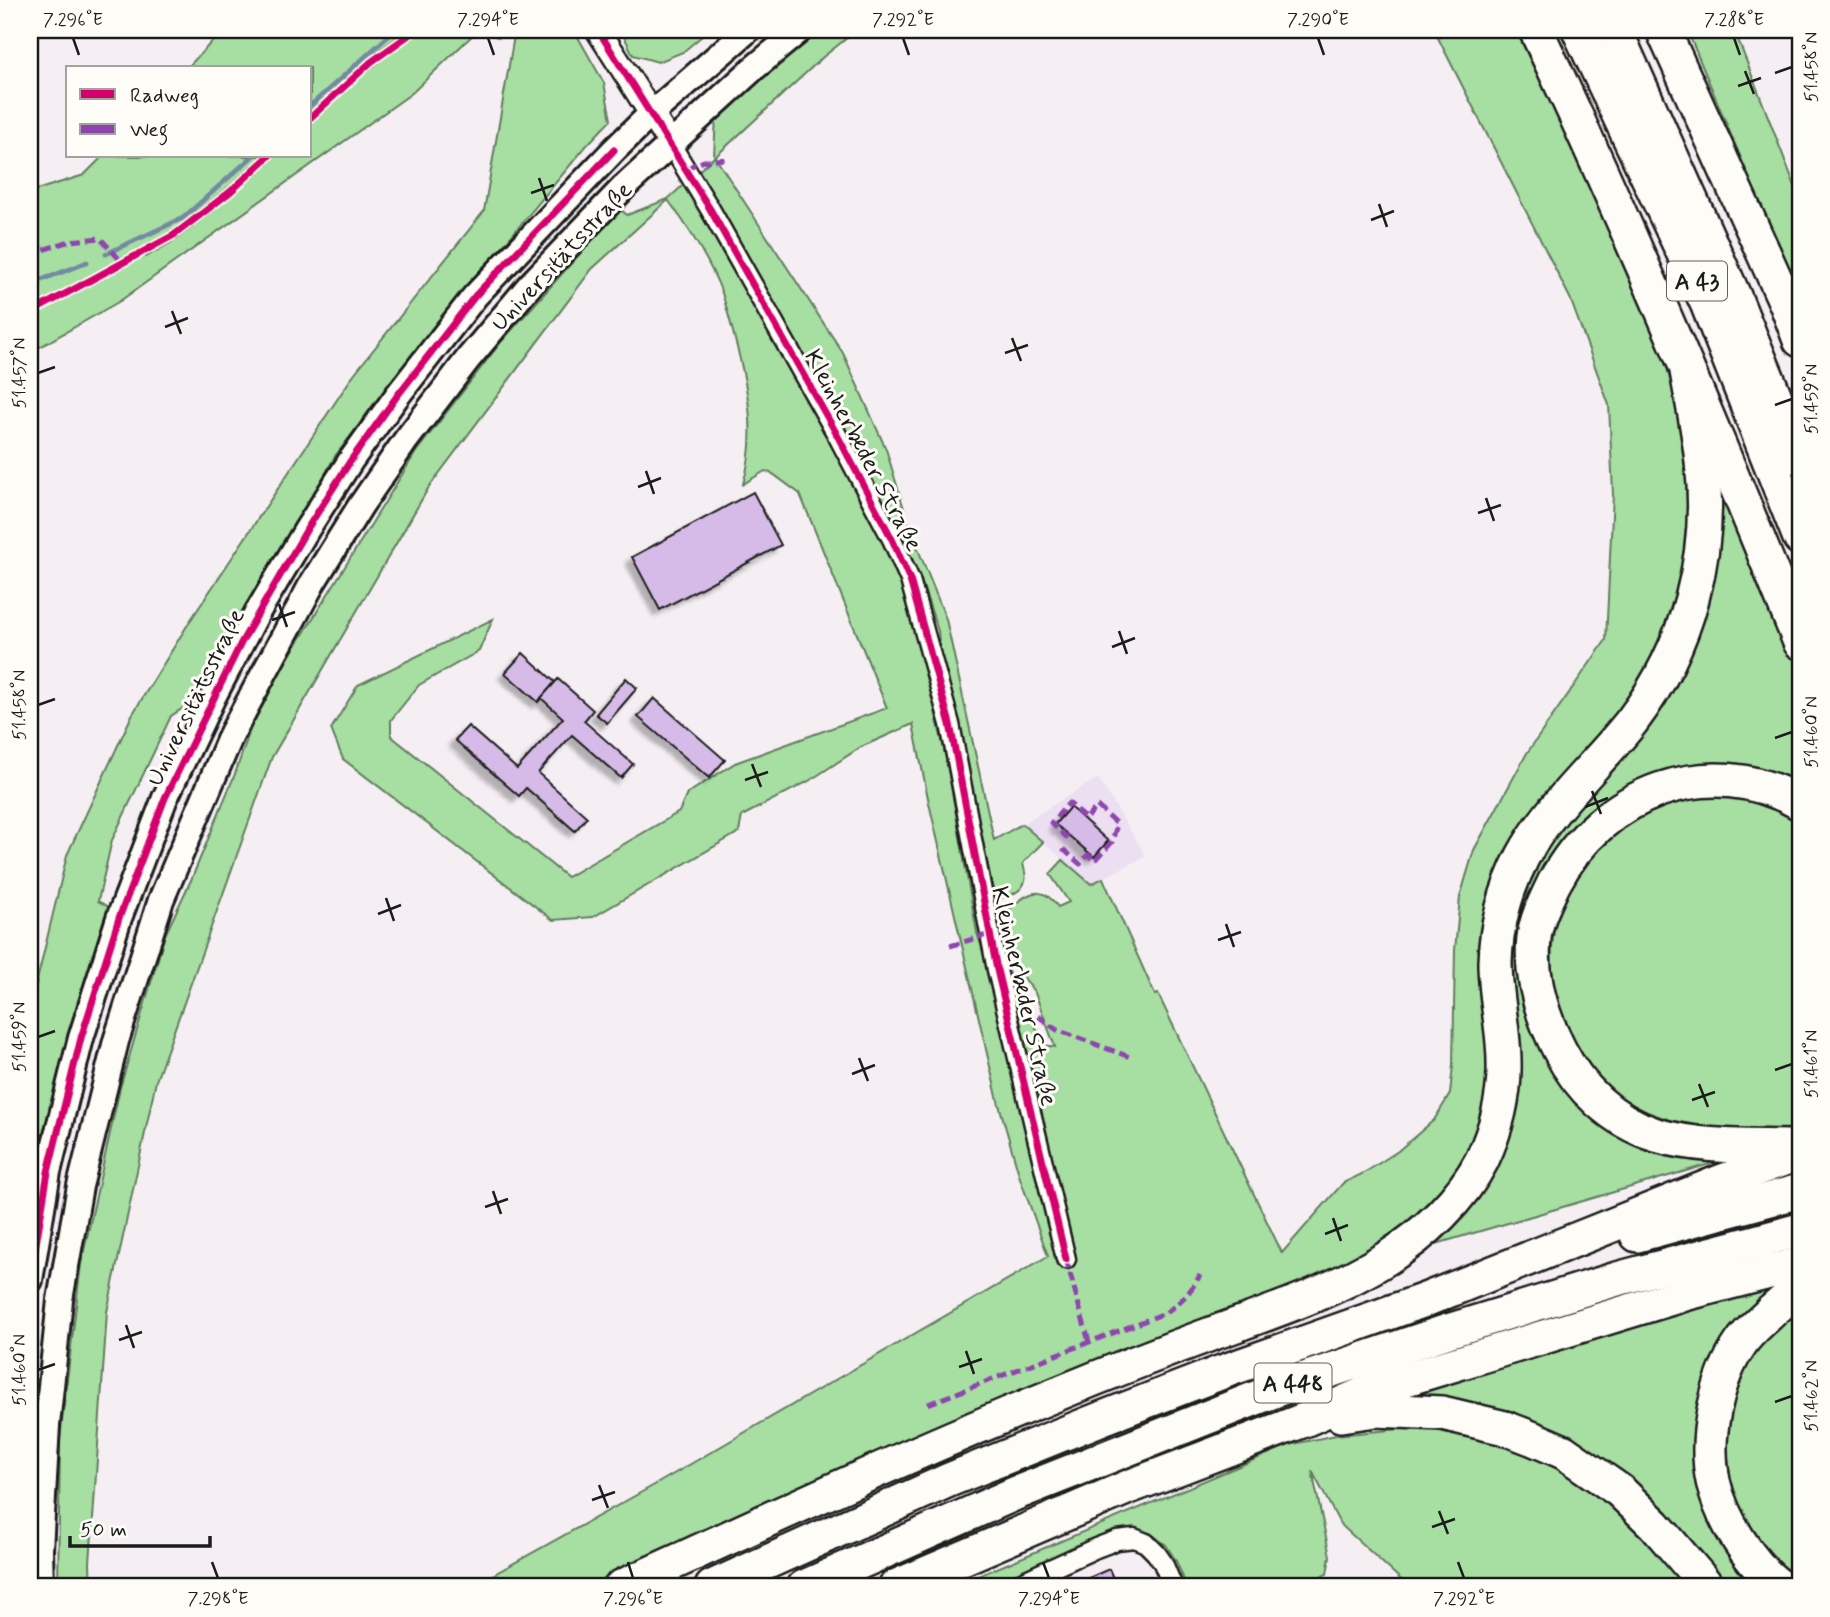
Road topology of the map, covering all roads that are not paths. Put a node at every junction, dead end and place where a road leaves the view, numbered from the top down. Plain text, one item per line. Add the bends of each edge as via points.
1 (598, 30) edge
2 (748, 30) edge
3 (800, 30) edge
4 (1536, 30) edge
5 (1579, 30) edge
6 (1615, 30) edge
7 (1666, 34) edge
8 (651, 114) junction
9 (670, 143) junction
10 (1800, 340) edge
11 (1687, 371) junction
12 (1800, 458) edge
13 (1800, 538) edge
14 (1800, 642) edge
15 (1800, 803) edge
16 (1800, 1147) edge
17 (1800, 1153) edge
18 (1800, 1191) edge
19 (1800, 1230) edge
20 (1066, 1259) dead end
21 (1800, 1264) edge
22 (30, 1280) edge
23 (1800, 1289) edge
24 (1425, 1300) junction
25 (1304, 1420) junction
26 (41, 1587) edge
27 (621, 1587) edge
28 (712, 1587) edge
29 (804, 1587) edge
30 (895, 1587) edge
31 (1011, 1587) edge
32 (1173, 1587) edge
33 (1708, 1587) edge
34 (1781, 1587) edge

1 - 8 street, Kleinherbeder Straße
2 - 8 main road, Universitätsstraße
3 - 9 main road, Universitätsstraße
4 - 11 highway
5 - 13 highway, A 43 via 1707,303
6 - 12 highway, A 43
7 - 10 highway
8 - 9 street, Kleinherbeder Straße
8 - 22 main road, Universitätsstraße via 475,296 397,396 307,529 241,643 165,798 119,918 48,1172
9 - 20 street, Kleinherbeder Straße via 835,431 910,580 950,723 997,970
9 - 26 main road, Universitätsstraße via 530,285 407,440 313,582 232,733 162,900 116,1041 80,1186 60,1300 47,1424
11 - 14 highway
11 - 27 highway via 1703,464 1704,510 1699,571 1690,607 1649,696 1559,803 1529,846 1505,898 1495,964 1504,1063 1502,1095 1493,1133 1463,1191 1407,1244 1356,1276 1054,1395
15 - 16 highway via 1762,785 1734,780 1684,783 1650,792 1617,811 1565,862 1534,935 1533,967 1547,1026 1564,1060 1583,1087 1628,1123 1684,1140
17 - 24 highway
18 - 24 highway, A 448 via 1640,1233
19 - 29 highway, A 448 via 1617,1279 1300,1381 1014,1494
21 - 25 highway via 1688,1293 1380,1387
23 - 34 highway via 1741,1343 1717,1398 1712,1426 1713,1481 1720,1501 1740,1543
24 - 28 highway, A 448 via 1087,1424 949,1480
25 - 30 highway via 1126,1488
25 - 33 highway via 1376,1410 1442,1413 1534,1439 1564,1452 1620,1491
31 - 32 street via 1096,1548 1134,1538 1156,1553

